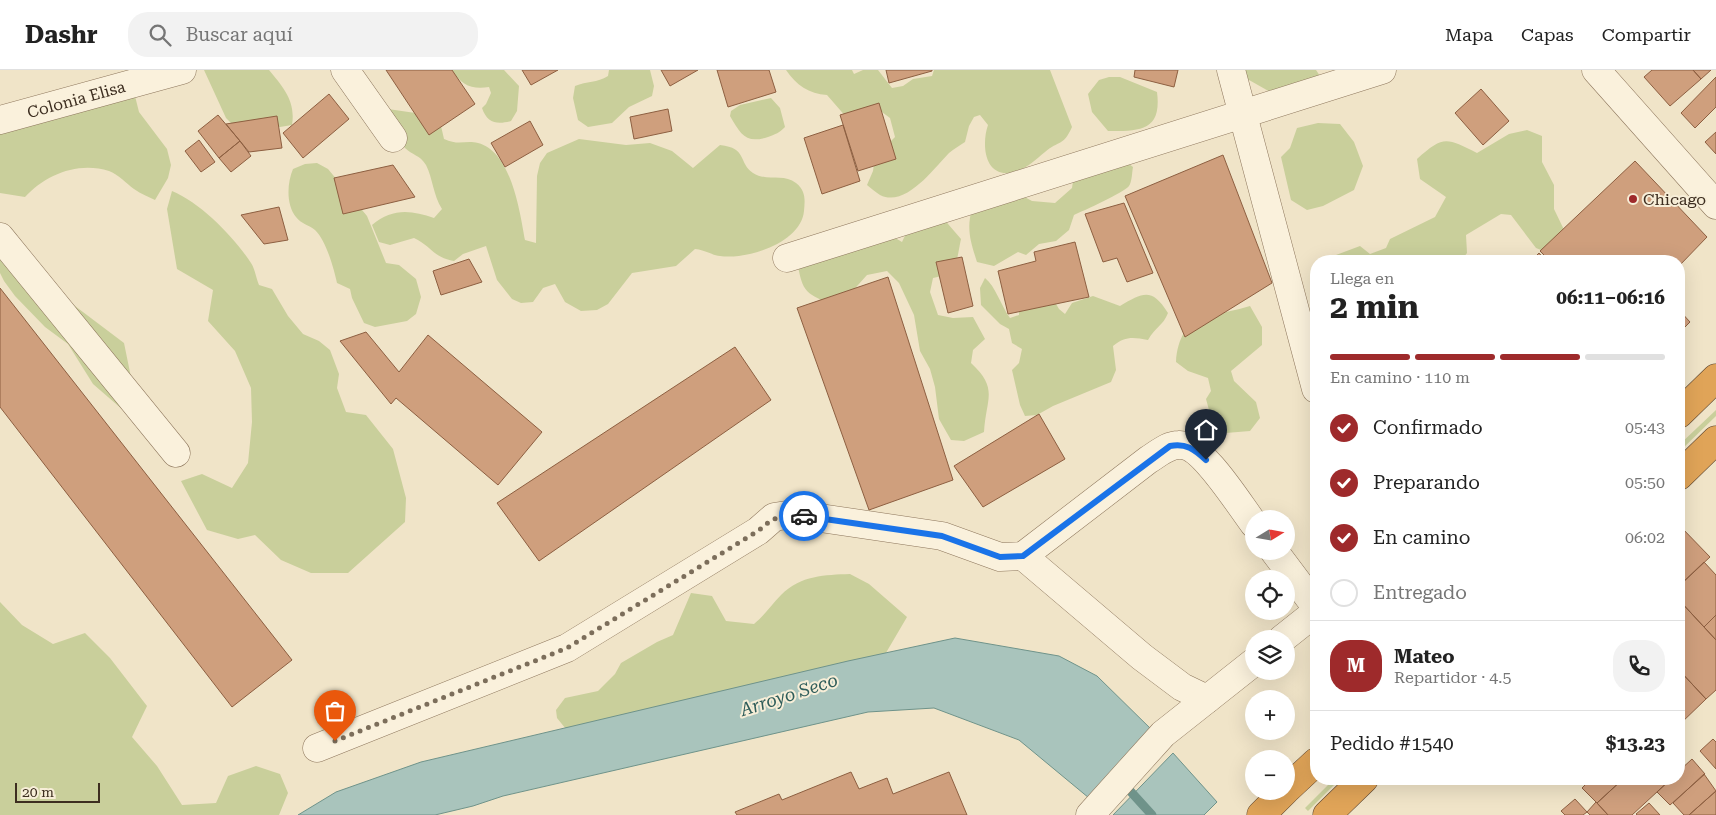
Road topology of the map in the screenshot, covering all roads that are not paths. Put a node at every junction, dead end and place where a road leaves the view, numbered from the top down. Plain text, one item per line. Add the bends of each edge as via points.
1 (182, 70) edge
2 (345, 70) edge
3 (1231, 70) edge
4 (1382, 70) edge
5 (1596, 70) edge
6 (1243, 113) junction
7 (0, 120) edge
8 (393, 138) dead end
9 (1716, 205) edge
10 (0, 237) edge
11 (788, 258) dead end
12 (1310, 366) edge
13 (1716, 378) edge
14 (1685, 408) edge
15 (1716, 440) edge
16 (176, 452) dead end
17 (1685, 470) edge
18 (1245, 512) edge
19 (1023, 556) junction
20 (1281, 560) edge
21 (1310, 599) edge
22 (1310, 617) edge
23 (1293, 630) edge
24 (1245, 669) edge
25 (1207, 699) junction
26 (317, 748) dead end
27 (1310, 768) edge
28 (1295, 782) edge
29 (1358, 785) edge
30 (1277, 800) edge
31 (1090, 815) edge
32 (1261, 815) edge
33 (1327, 815) edge

1 - 7 street, Colonia Elisa
2 - 8 street
3 - 6 street
4 - 6 street
5 - 9 street
6 - 11 street
6 - 12 street
10 - 16 street
13 - 14 highway
15 - 17 highway
18 - 19 street via 1194,449 1181,444 1170,446
19 - 25 street via 1142,657 1182,687
19 - 26 street via 1000,557 942,536 793,514 774,517 758,531 567,648
20 - 21 street
22 - 23 street
24 - 25 street
25 - 31 street via 1164,734
27 - 28 highway
29 - 33 highway
30 - 32 highway

